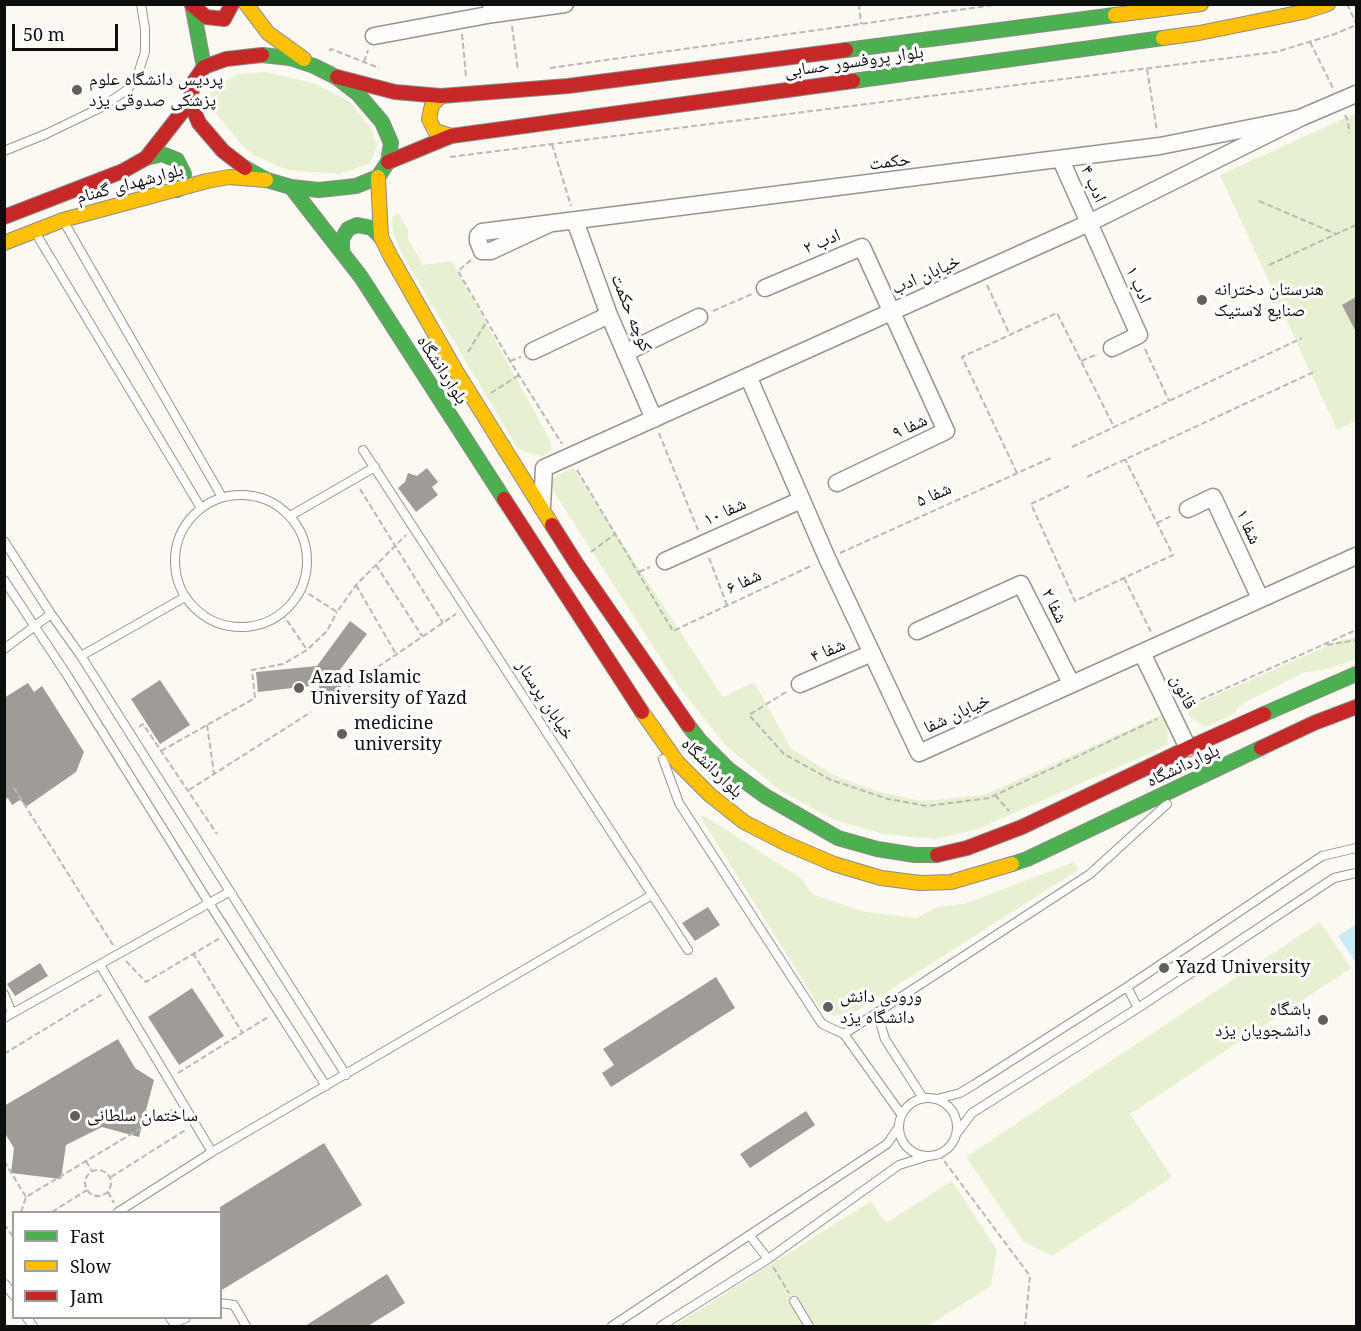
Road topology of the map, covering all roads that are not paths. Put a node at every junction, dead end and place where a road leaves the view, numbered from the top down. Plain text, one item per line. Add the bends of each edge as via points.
1 (141, 4) edge
2 (231, 4) edge
3 (246, 4) edge
4 (565, 4) edge
5 (1200, 4) edge
6 (1328, 4) edge
7 (192, 5) edge
8 (498, 10) edge
9 (374, 36) dead end
10 (314, 66) junction
11 (204, 67) junction
12 (336, 77) junction
13 (1356, 94) edge
14 (441, 96) junction
15 (189, 102) junction
16 (1300, 117) junction
17 (451, 136) junction
18 (4, 151) edge
19 (146, 158) junction
20 (1061, 160) junction
21 (388, 162) junction
22 (378, 177) junction
23 (267, 180) junction
24 (291, 187) junction
25 (177, 190) junction
26 (34, 206) junction
27 (4, 208) edge
28 (4, 217) edge
29 (63, 220) junction
30 (575, 221) junction
31 (1089, 223) junction
32 (549, 224) junction
33 (35, 231) junction
34 (381, 237) junction
35 (4, 243) edge
36 (342, 252) junction
37 (765, 288) road end
38 (893, 312) junction
39 (609, 315) junction
40 (699, 317) road end
41 (1112, 348) road end
42 (533, 351) dead end
43 (625, 353) junction
44 (748, 376) junction
45 (654, 419) junction
46 (506, 449) junction
47 (363, 450) dead end
48 (375, 467) junction
49 (544, 468) junction
50 (837, 483) dead end
51 (222, 497) junction
52 (801, 500) junction
53 (542, 507) junction
54 (201, 508) junction
55 (1188, 509) road end
56 (290, 516) junction
57 (4, 541) edge
58 (1356, 556) edge
59 (664, 561) dead end
60 (4, 580) edge
61 (185, 597) junction
62 (1260, 598) junction
63 (51, 614) junction
64 (35, 627) junction
65 (916, 631) dead end
66 (4, 649) edge
67 (1150, 650) junction
68 (872, 653) junction
69 (81, 656) junction
70 (1356, 674) edge
71 (1071, 683) junction
72 (800, 684) dead end
73 (1356, 707) edge
74 (653, 730) junction
75 (1188, 748) junction
76 (1190, 783) junction
77 (1356, 848) edge
78 (1356, 873) edge
79 (229, 892) junction
80 (652, 895) junction
81 (209, 903) junction
82 (688, 950) dead end
83 (100, 965) junction
84 (1127, 987) junction
85 (4, 994) edge
86 (1138, 1008) junction
87 (876, 1012) junction
88 (8, 1015) edge
89 (844, 1034) junction
90 (346, 1075) junction
91 (326, 1086) junction
92 (923, 1098) junction
93 (937, 1099) junction
94 (901, 1114) junction
95 (898, 1128) junction
96 (957, 1133) junction
97 (212, 1152) junction
98 (925, 1156) junction
99 (120, 1211) edge
100 (750, 1236) junction
101 (768, 1259) junction
102 (794, 1301) road end
103 (222, 1303) edge
104 (246, 1326) edge
105 (612, 1326) edge
106 (661, 1326) edge
107 (809, 1326) edge

1 - 18 lane via 145,52 138,74 128,88 102,107
2 - 7 main road via 224,19 206,17
3 - 10 main road via 268,33
4 - 8 street
5 - 14 main road, بلوار پروفسور حسابی via 568,86
6 - 17 main road, بلوار پروفسور حسابی via 1199,33
7 - 11 main road
8 - 9 street
10 - 11 main road via 262,55 226,59
10 - 12 main road
11 - 15 main road via 193,83
12 - 14 main road, بلوار پروفسور حسابی via 395,92
12 - 21 main road via 358,94 382,122 392,143
13 - 16 street, خیابان ادب
14 - 17 main road via 432,105 429,119 435,131
15 - 19 main road, بلوارشهدای گمنام
15 - 23 main road via 199,123 223,151
16 - 20 street, حکمت via 1160,147
16 - 31 street, خیابان ادب
17 - 21 main road, بلوار پروفسور حسابی
19 - 25 main road via 162,154 177,160 184,174
19 - 26 main road, بلوارشهدای گمنام
20 - 30 street, حکمت
20 - 31 street, ادب ۴
21 - 22 main road
22 - 24 main road via 356,186 319,190
22 - 34 main road, بلواردانشگاه
23 - 24 main road
23 - 25 main road, بلوارشهدای گمنام via 230,177
24 - 36 main road, بلواردانشگاه
25 - 29 main road, بلوارشهدای گمنام
26 - 27 main road
26 - 28 main road, بلوارشهدای گمنام
29 - 33 main road, بلوارشهدای گمنام
29 - 51 lane
30 - 32 street, حکمت
30 - 39 street, کوچه حکمت
31 - 38 street, خیابان ادب
31 - 41 street, ادب ۱ via 1139,336
32 - 32 street, حکمت via 490,251 482,251 478,241 483,232
33 - 35 main road, بلوارشهدای گمنام
33 - 54 lane
34 - 36 main road via 372,228 357,225 342,238
34 - 46 main road, بلواردانشگاه via 456,371
36 - 74 main road, بلواردانشگاه
37 - 38 street, ادب ۲ via 862,247
38 - 44 street, خیابان ادب
38 - 50 street, شفا ۹ via 946,431
39 - 42 street
39 - 43 street, کوچه حکمت
40 - 43 street
43 - 45 street, کوچه حکمت
44 - 45 street, خیابان ادب
44 - 52 street, خیابان شفا
45 - 49 street, خیابان ادب
46 - 49 street via 518,461
46 - 53 main road, بلواردانشگاه
47 - 48 lane, خیابان پرستار
48 - 56 lane
48 - 80 lane, خیابان پرستار
49 - 53 street
51 - 54 lane
51 - 56 lane via 259,497
52 - 59 street, شفا ۱۰
52 - 68 street, خیابان شفا
53 - 75 main road, بلواردانشگاه via 576,563 701,742 728,769 765,796 838,838 877,849 942,855 1022,827
54 - 61 lane via 180,533 176,549 174,566
55 - 62 street, شفا ۱ via 1213,497
56 - 61 lane via 302,534 308,555 301,589 282,613 263,624 230,626 200,613
57 - 63 lane
58 - 62 street, خیابان شفا
60 - 64 lane
61 - 69 lane
62 - 67 street, خیابان شفا
63 - 64 lane
63 - 69 lane
64 - 66 lane
64 - 81 lane
65 - 71 street, شفا ۲ via 1021,584
67 - 71 street, خیابان شفا
67 - 75 street, قانون via 1171,713
68 - 71 street, خیابان شفا via 919,753
68 - 72 street, شفا ۴
69 - 79 lane
70 - 75 main road, بلواردانشگاه
73 - 76 main road, بلواردانشگاه
74 - 76 main road, بلواردانشگاه via 678,763 744,822 834,864 881,878 920,883 951,882 1027,858
74 - 89 lane via 679,803 822,1024
76 - 87 lane via 1089,874
77 - 84 lane via 1322,856
78 - 86 lane via 1334,878
79 - 81 lane
79 - 90 lane
80 - 82 lane, خیابان پرستار
80 - 90 lane
81 - 83 lane
81 - 91 lane
83 - 88 lane
83 - 97 lane
84 - 86 lane
84 - 93 lane via 960,1093
85 - 88 lane
86 - 96 lane via 972,1113
87 - 89 lane
87 - 92 lane via 885,1039
89 - 94 lane
90 - 91 lane
91 - 97 lane
92 - 93 lane
92 - 94 lane via 910,1103
93 - 96 lane via 957,1119
94 - 95 lane
95 - 98 lane via 902,1142 912,1152
95 - 100 lane via 887,1144
96 - 98 lane via 951,1146 939,1154
97 - 99 lane
98 - 101 lane via 899,1166
100 - 101 lane
100 - 105 lane
101 - 106 lane
102 - 107 lane
103 - 104 lane via 234,1305

